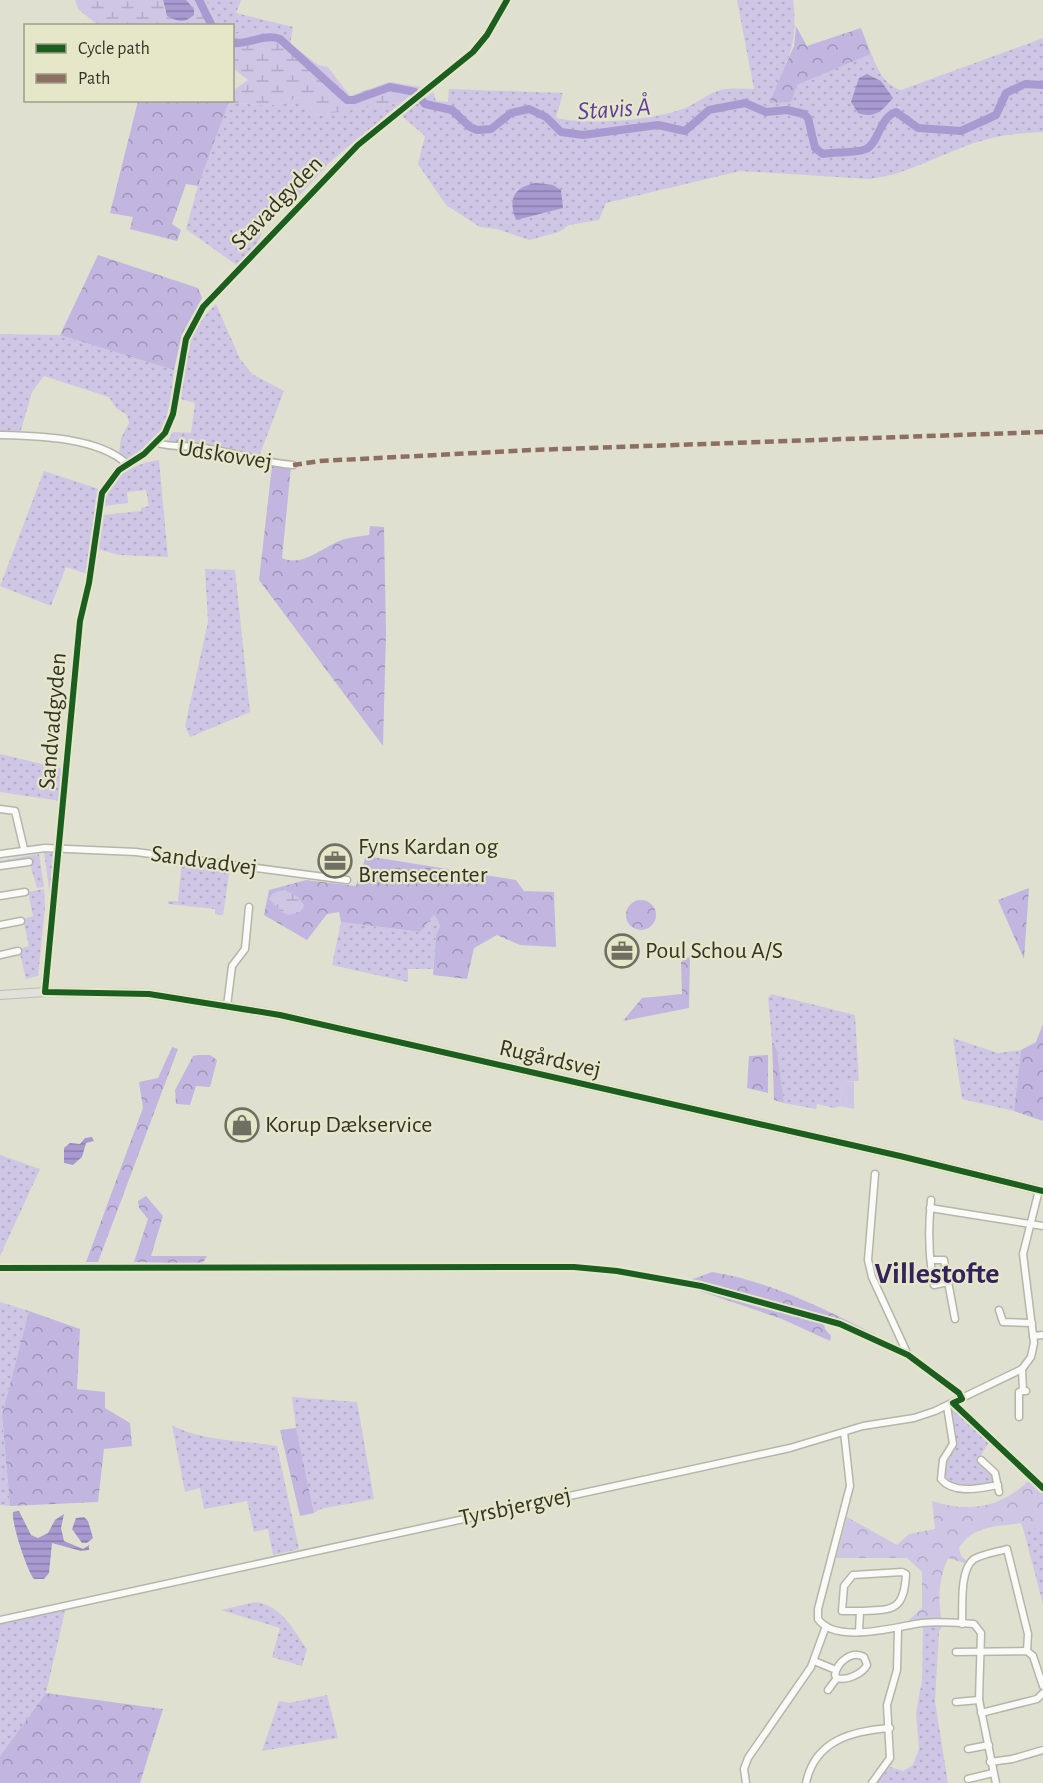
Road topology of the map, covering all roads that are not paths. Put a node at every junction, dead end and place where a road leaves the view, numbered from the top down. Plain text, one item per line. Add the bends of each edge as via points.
1 (507, 0) edge
2 (0, 435) edge
3 (157, 443) junction
4 (127, 464) junction
5 (293, 465) dead end
6 (0, 809) edge
7 (60, 848) junction
8 (24, 849) junction
9 (0, 854) edge
10 (29, 862) dead end
11 (0, 866) edge
12 (347, 880) dead end
13 (25, 892) dead end
14 (0, 896) edge
15 (249, 907) dead end
16 (21, 921) dead end
17 (0, 925) edge
18 (18, 951) dead end
19 (0, 955) edge
20 (45, 992) junction
21 (0, 995) edge
22 (227, 1006) junction
23 (875, 1174) dead end
24 (1041, 1191) edge
25 (931, 1200) dead end
26 (930, 1208) junction
27 (1029, 1223) junction
28 (1043, 1226) edge
29 (931, 1260) junction
30 (948, 1282) junction
31 (999, 1310) dead end
32 (955, 1318) dead end
33 (1032, 1323) junction
34 (1043, 1335) edge
35 (1033, 1336) junction
36 (1022, 1369) junction
37 (962, 1399) junction
38 (947, 1406) junction
39 (1019, 1417) dead end
40 (844, 1432) junction
41 (981, 1460) dead end
42 (998, 1485) junction
43 (999, 1492) dead end
44 (860, 1611) junction
45 (0, 1620) edge
46 (962, 1624) junction
47 (826, 1626) junction
48 (898, 1629) junction
49 (859, 1632) junction
50 (1028, 1651) junction
51 (956, 1652) dead end
52 (980, 1652) junction
53 (814, 1661) junction
54 (836, 1670) junction
55 (837, 1678) junction
56 (1043, 1686) edge
57 (828, 1690) dead end
58 (1043, 1694) edge
59 (979, 1700) junction
60 (956, 1702) dead end
61 (981, 1713) junction
62 (890, 1728) junction
63 (988, 1745) junction
64 (968, 1749) dead end
65 (1043, 1750) edge
66 (990, 1762) junction
67 (993, 1773) junction
68 (968, 1779) dead end
69 (746, 1783) edge
70 (806, 1783) edge
71 (872, 1783) edge
72 (996, 1783) edge

1 - 3 street, Stavadgyden via 472,52 358,146 203,307 182,352 174,414
2 - 4 street via 68,439
3 - 4 street, Stavadgyden
3 - 5 street, Udskovvej via 203,447
4 - 7 street, Sandvadgyden via 110,478 100,501 80,621
6 - 8 street via 15,811
7 - 8 street, Sandvadvej
7 - 12 street, Sandvadvej via 136,852
7 - 20 street, Sandvadgyden
8 - 9 street, Sandvadvej
10 - 11 street
13 - 14 street
15 - 22 street via 244,949 232,966
16 - 17 street
18 - 19 street
20 - 21 main road, Rugårdsvej
20 - 22 main road, Rugårdsvej via 149,994
22 - 24 main road, Rugårdsvej via 354,1031
23 - 37 street via 868,1260 872,1277 908,1355
24 - 27 street
25 - 26 street
26 - 27 street
26 - 29 street
27 - 28 street
27 - 33 street via 1023,1262
29 - 30 street via 944,1260
29 - 30 street via 934,1285
30 - 32 street
31 - 33 street via 1003,1322
33 - 35 street
34 - 35 street
35 - 36 street via 1034,1350
36 - 37 street, Tyrsbjergvej
36 - 39 street via 1025,1391 1018,1392
37 - 38 street, Tyrsbjergvej
38 - 40 street, Tyrsbjergvej via 923,1416
38 - 42 street via 953,1444 943,1460 941,1479 948,1485 971,1489
40 - 45 street, Tyrsbjergvej via 790,1448
40 - 47 street via 850,1486 818,1609 818,1619
41 - 42 street via 995,1473
42 - 43 street
44 - 44 street via 882,1611 896,1606 904,1596 906,1574 858,1573 848,1579 841,1600 842,1611
44 - 49 street
46 - 48 street via 921,1623
46 - 50 street via 964,1575 969,1565 977,1557 1007,1549 1028,1634
46 - 52 street via 978,1628
47 - 49 street
47 - 53 street
48 - 49 street
48 - 62 street via 897,1670 887,1706
50 - 52 street
50 - 56 street
51 - 52 street
52 - 59 street
53 - 54 street
53 - 69 street via 747,1758
54 - 55 street
54 - 55 street via 855,1654 862,1655 867,1662 861,1672 843,1680
55 - 57 street
58 - 61 street via 1037,1700
59 - 60 street
59 - 61 street
61 - 63 street
62 - 70 street via 860,1730 833,1741 816,1760
62 - 71 street via 890,1758
63 - 64 street
63 - 66 street
65 - 66 street
66 - 67 street
67 - 68 street
67 - 72 street

